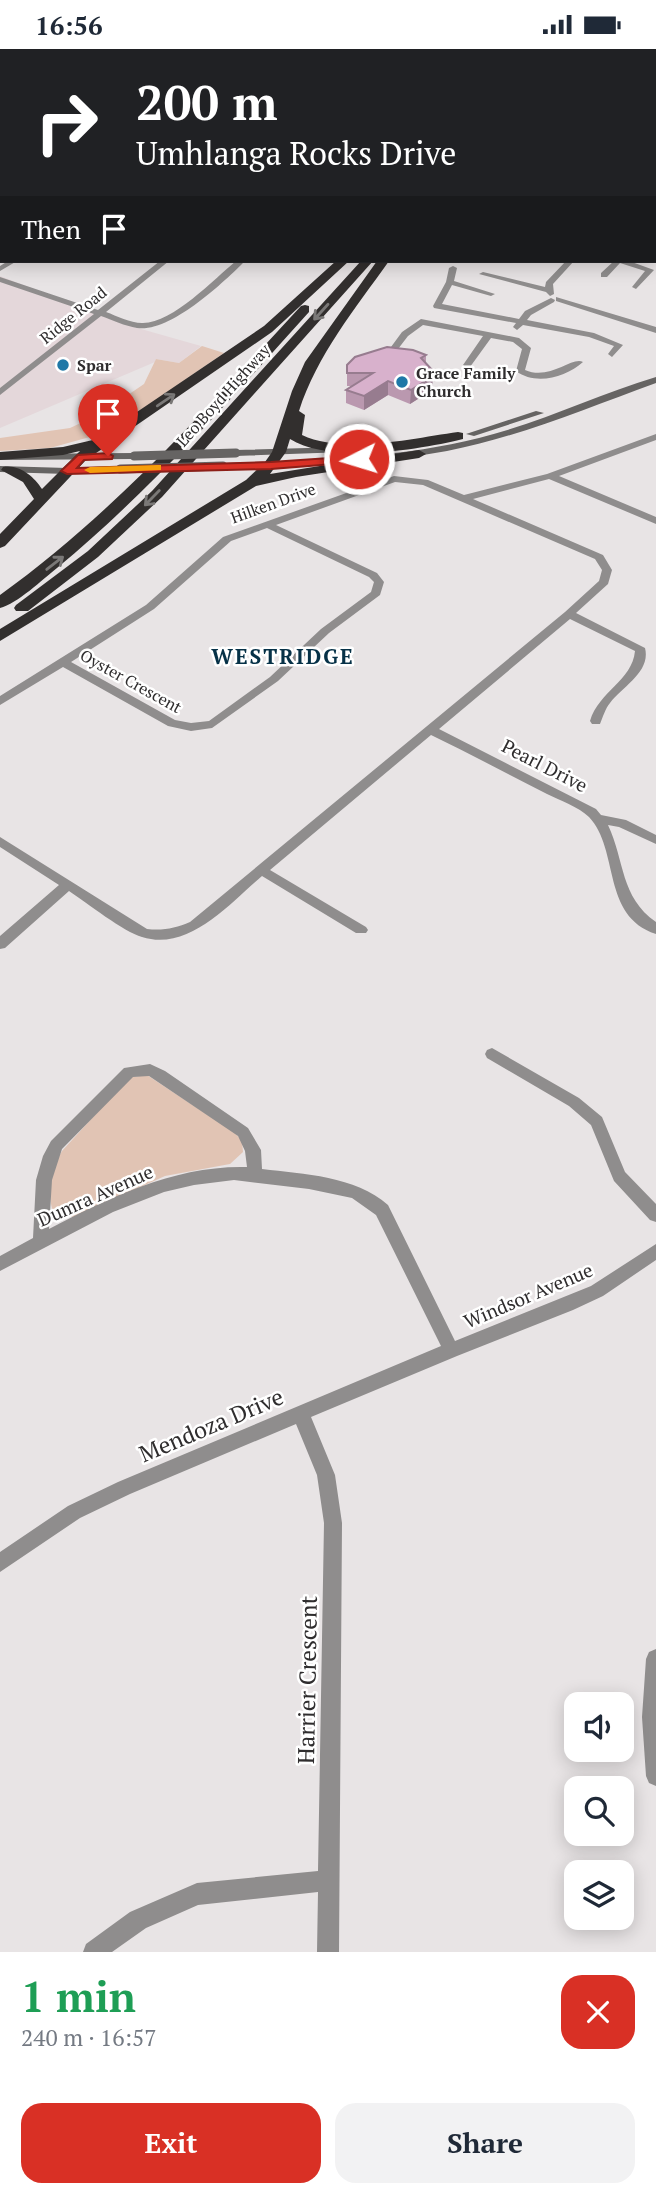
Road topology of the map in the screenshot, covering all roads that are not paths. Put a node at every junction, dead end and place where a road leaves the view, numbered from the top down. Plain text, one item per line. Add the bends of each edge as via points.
1 (162, 263) edge
2 (239, 263) edge
3 (344, 263) edge
4 (344, 263) edge
5 (365, 263) edge
6 (382, 263) edge
7 (568, 263) edge
8 (618, 263) edge
9 (628, 263) edge
10 (453, 268) dead end
11 (483, 274) dead end
12 (604, 275) dead end
13 (0, 279) edge
14 (450, 282) junction
15 (500, 284) dead end
16 (636, 287) dead end
17 (491, 294) junction
18 (552, 296) junction
19 (97, 312) junction
20 (477, 314) junction
21 (521, 322) junction
22 (656, 330) edge
23 (488, 336) junction
24 (516, 340) junction
25 (395, 347) edge
26 (612, 353) dead end
27 (312, 362) junction
28 (579, 362) dead end
29 (467, 365) dead end
30 (656, 374) edge
31 (656, 380) edge
32 (0, 392) edge
33 (458, 436) junction
34 (656, 437) edge
35 (108, 439) junction
36 (432, 451) junction
37 (82, 457) junction
38 (275, 459) junction
39 (2, 463) edge
40 (67, 471) junction
41 (550, 476) junction
42 (251, 483) junction
43 (465, 498) junction
44 (41, 500) junction
45 (656, 520) edge
46 (266, 524) junction
47 (0, 543) edge
48 (0, 603) edge
49 (569, 614) junction
50 (0, 623) edge
51 (0, 636) edge
52 (63, 662) junction
53 (0, 701) edge
54 (596, 721) dead end
55 (430, 729) junction
56 (599, 819) junction
57 (656, 840) edge
58 (0, 841) edge
59 (261, 870) junction
60 (68, 885) junction
61 (656, 929) edge
62 (362, 930) dead end
63 (0, 944) edge
64 (492, 1054) dead end
65 (256, 1174) junction
66 (656, 1215) edge
67 (41, 1242) junction
68 (656, 1251) edge
69 (0, 1264) edge
70 (451, 1350) junction
71 (301, 1414) junction
72 (0, 1563) edge
73 (656, 1659) edge
74 (656, 1776) edge
75 (330, 1880) junction
76 (94, 1952) edge
77 (328, 1952) edge

1 - 19 street, Ridge Road
2 - 19 street via 153,326 138,326
35 -> 3 highway via 268,329
48 -> 4 highway, Leo Boyd Highway via 128,499
5 -> 50 highway, Leo Boyd Highway via 127,523 76,568
6 - 27 highway
7 - 18 street via 549,284
8 - 12 street
9 - 16 street via 650,269
10 - 14 street
11 - 18 street
13 - 19 street
14 - 17 street
14 - 20 street via 437,306
15 - 17 street
17 - 20 street
18 - 21 street
18 - 22 street
19 - 32 street, Ridge Road
20 - 21 street
21 - 24 street
21 - 26 street via 615,342 620,346
23 - 24 street
23 - 25 street via 419,322
23 - 29 street
24 - 28 street via 527,348 520,368 523,373 542,378
27 - 33 highway via 295,430 302,441 350,447
27 - 38 highway
30 - 33 main road
31 - 36 main road via 513,432
33 - 38 main road
34 - 41 street
35 - 37 highway
35 - 39 highway
36 - 38 main road
36 - 42 highway via 297,471
37 - 38 main road, bridge via 236,453
37 - 39 main road
37 - 40 highway
38 - 40 main road, bridge via 223,466
38 - 42 highway
39 - 40 main road
39 - 44 highway via 28,479
40 - 44 highway
41 - 43 street
41 - 45 street
42 - 51 highway
43 - 46 street, Hilken Drive via 419,480 394,479
43 - 49 street, Hilken Drive via 599,557 607,570 604,582
44 - 47 highway
46 - 52 street, Hilken Drive via 222,542 161,599
46 - 52 street, Oyster Crescent via 373,575 378,588 222,719 201,726 172,723
49 - 54 street via 641,650 639,667 602,701
49 - 55 street, Hilken Drive
52 - 53 street, Hilken Drive
55 - 56 street, Pearl Drive via 583,806
55 - 59 street, Hilken Drive
56 - 57 street via 622,823
56 - 61 street, Pearl Drive via 625,901 638,918
58 - 60 street, Hilken Drive
59 - 60 street, Hilken Drive via 195,925 168,936 133,928
59 - 62 street
60 - 63 street
64 - 66 street via 574,1102 597,1121 619,1177
65 - 67 street, Dumra Avenue via 223,1174 173,1184 114,1206
65 - 67 street via 253,1150 243,1132 160,1075 150,1070 129,1072 50,1155 43,1184
65 - 70 street, Dumra Avenue via 349,1190 375,1202 390,1223
67 - 69 street, Dumra Avenue
68 - 70 street, Windsor Avenue via 597,1291
70 - 71 street, Mendoza Drive
71 - 72 street, Mendoza Drive via 74,1512
71 - 75 street, Harrier Crescent via 326,1475 333,1523
73 - 74 street via 652,1725
75 - 76 street via 197,1894 138,1920
75 - 77 street, Harrier Crescent

